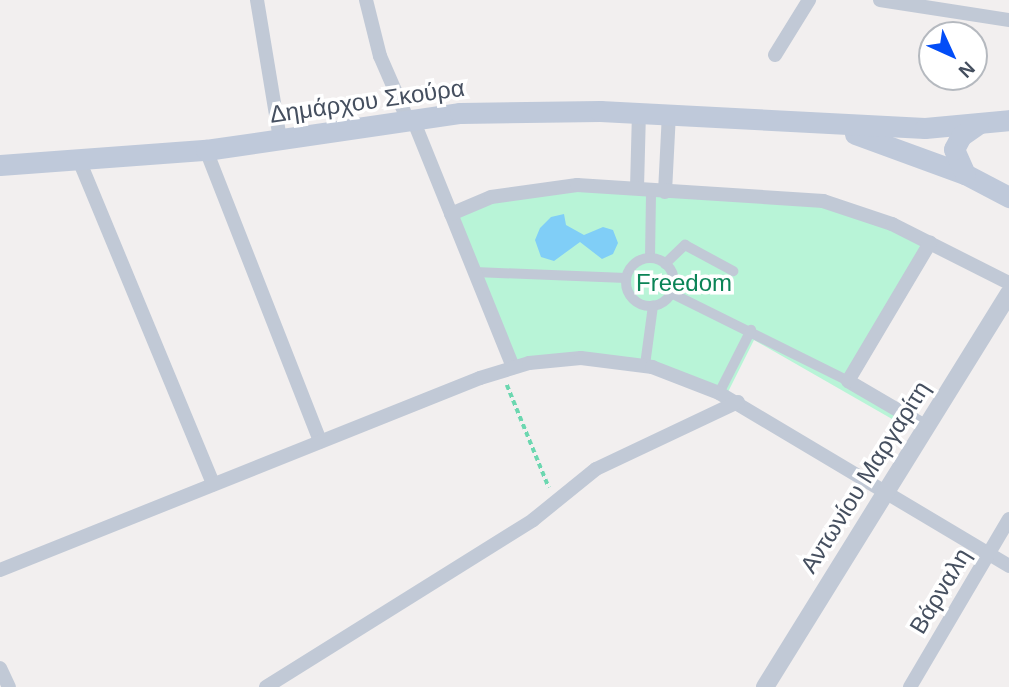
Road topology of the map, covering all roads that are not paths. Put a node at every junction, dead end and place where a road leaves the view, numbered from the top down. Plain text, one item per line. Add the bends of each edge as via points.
1 (257, 0) edge
2 (366, 0) edge
3 (809, 0) edge
4 (880, 0) edge
5 (1009, 20) edge
6 (775, 55) dead end
7 (639, 113) junction
8 (669, 114) junction
9 (410, 118) junction
10 (1009, 120) edge
11 (978, 124) junction
12 (826, 125) junction
13 (280, 139) junction
14 (206, 150) junction
15 (79, 160) junction
16 (0, 165) edge
17 (965, 174) junction
18 (651, 190) junction
19 (1008, 197) edge
20 (451, 214) junction
21 (930, 243) junction
22 (650, 258) junction
23 (665, 264) junction
24 (733, 271) dead end
25 (475, 272) junction
26 (626, 278) junction
27 (1009, 283) edge
28 (671, 293) junction
29 (1007, 303) edge
30 (653, 306) junction
31 (751, 330) junction
32 (645, 365) junction
33 (507, 369) junction
34 (848, 381) junction
35 (719, 393) junction
36 (738, 402) junction
37 (925, 426) junction
38 (320, 441) junction
39 (214, 484) junction
40 (885, 493) junction
41 (1009, 519) edge
42 (989, 554) junction
43 (1009, 565) edge
44 (0, 570) edge
45 (0, 668) edge
46 (767, 686) edge
47 (9, 687) edge
48 (266, 687) edge
49 (910, 687) edge

1 - 13 street
2 - 9 street via 380,56
3 - 6 street
4 - 5 street
7 - 8 main road, Δημάρχου Σκούρα
7 - 9 main road, Δημάρχου Σκούρα via 460,113
7 - 18 street
8 - 12 main road, Δημάρχου Σκούρα
8 - 18 street
9 - 13 main road, Δημάρχου Σκούρα
9 - 20 street
10 - 11 main road
11 - 12 main road via 925,128
11 - 17 main road via 961,136 954,149
12 - 17 main road
13 - 14 main road, Δημάρχου Σκούρα
14 - 15 main road, Δημάρχου Σκούρα
14 - 38 street
15 - 16 main road, Δημάρχου Σκούρα
15 - 39 street
17 - 19 main road
18 - 20 street via 536,190 491,197
18 - 21 street via 823,201 853,208
18 - 22 street
20 - 25 street
21 - 27 street
21 - 34 street
22 - 23 street
22 - 26 street via 635,264
23 - 24 street via 685,245
23 - 28 street via 674,278
25 - 26 street
25 - 33 street
26 - 30 street via 632,299
28 - 30 street
28 - 31 street
29 - 37 street, Αντωνίου Μαργαρίτη
30 - 32 street
31 - 34 street via 807,355
31 - 35 street
32 - 33 street via 581,358
32 - 35 street
33 - 38 street
34 - 37 street
35 - 36 street
36 - 40 street
36 - 48 street via 596,469 533,520
37 - 40 street, Αντωνίου Μαργαρίτη
38 - 39 street
39 - 44 street
40 - 42 street
40 - 46 street, Αντωνίου Μαργαρίτη
41 - 42 street, Βάρναλη
42 - 43 street
42 - 49 street, Βάρναλη
45 - 47 street

